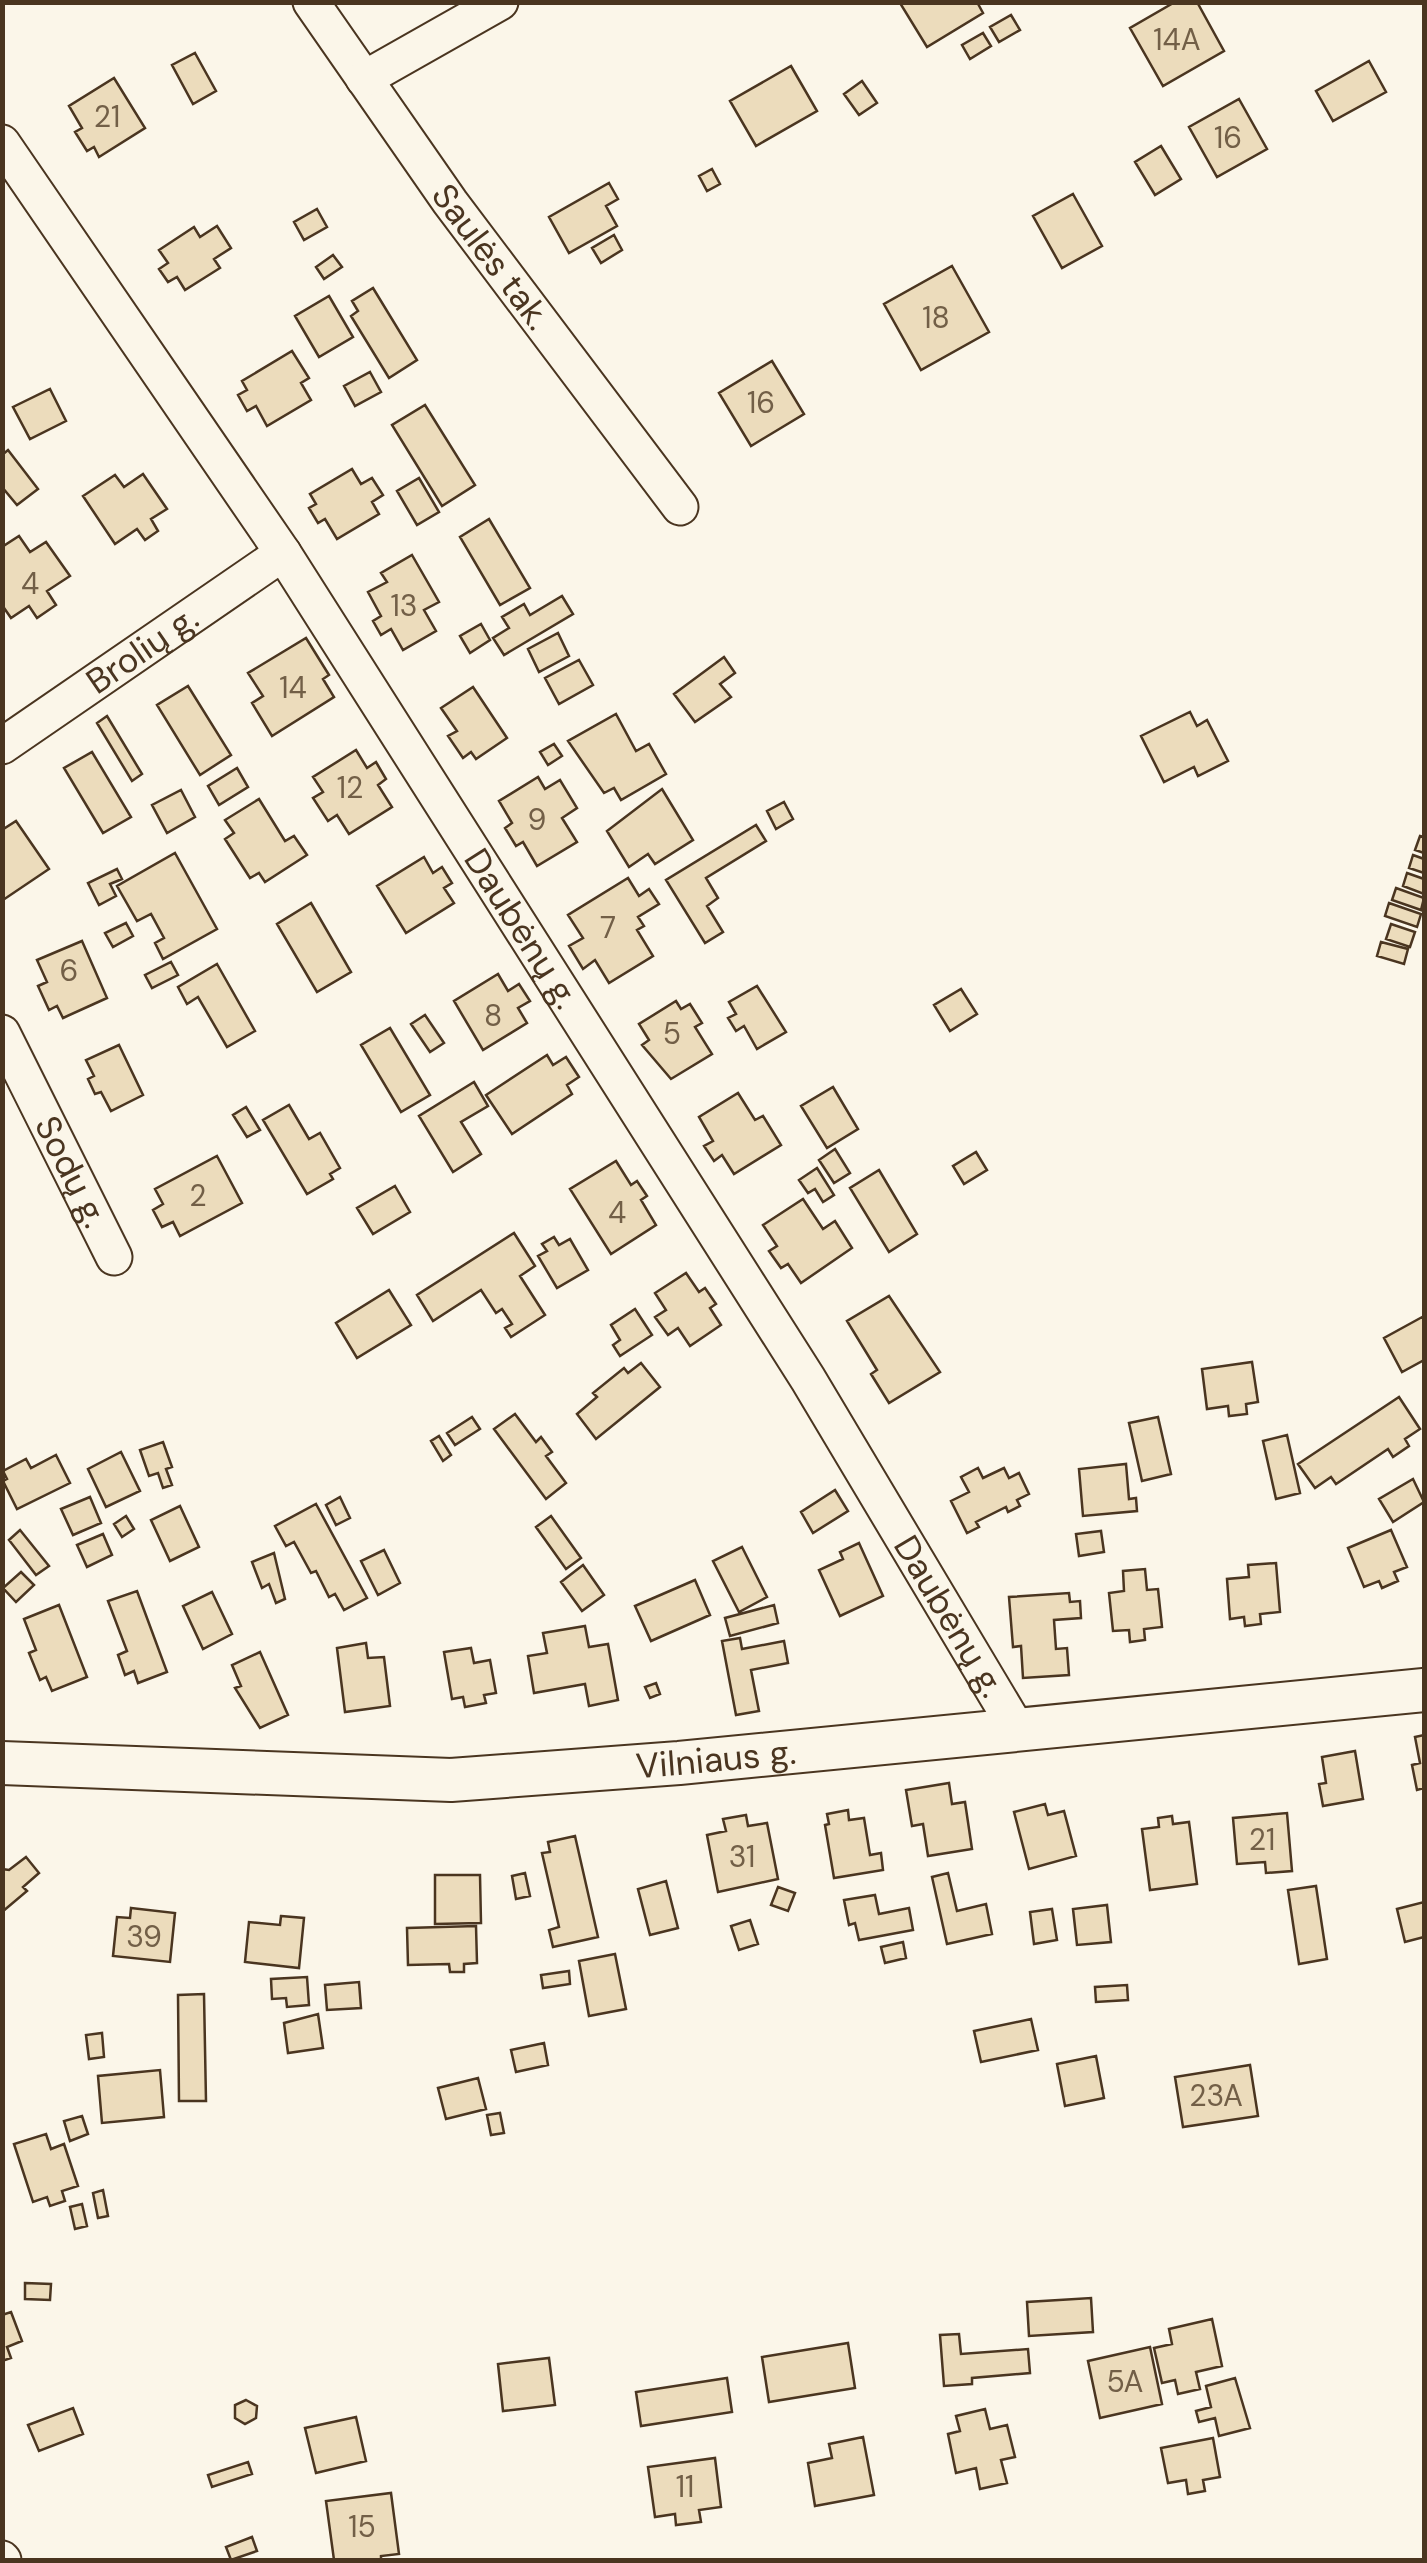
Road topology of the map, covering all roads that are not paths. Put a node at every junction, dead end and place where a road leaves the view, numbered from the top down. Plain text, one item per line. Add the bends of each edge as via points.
1 (310, 2) edge
2 (500, 2) edge
3 (364, 80) junction
4 (2, 143) edge
5 (680, 507) dead end
6 (283, 552) junction
7 (2, 746) edge
8 (2, 1032) edge
9 (114, 1258) dead end
10 (1424, 1690) edge
11 (1018, 1730) junction
12 (2, 1764) edge

1 - 3 street, Saulės tak.
2 - 3 street
3 - 5 street, Saulės tak.
4 - 6 street, Daubėnų g.
6 - 7 street, Brolių g.
6 - 11 street, Daubėnų g. via 808,1378
8 - 9 street, Sodų g.
10 - 11 main road, Vilniaus g.
11 - 12 main road, Vilniaus g. via 451,1780

